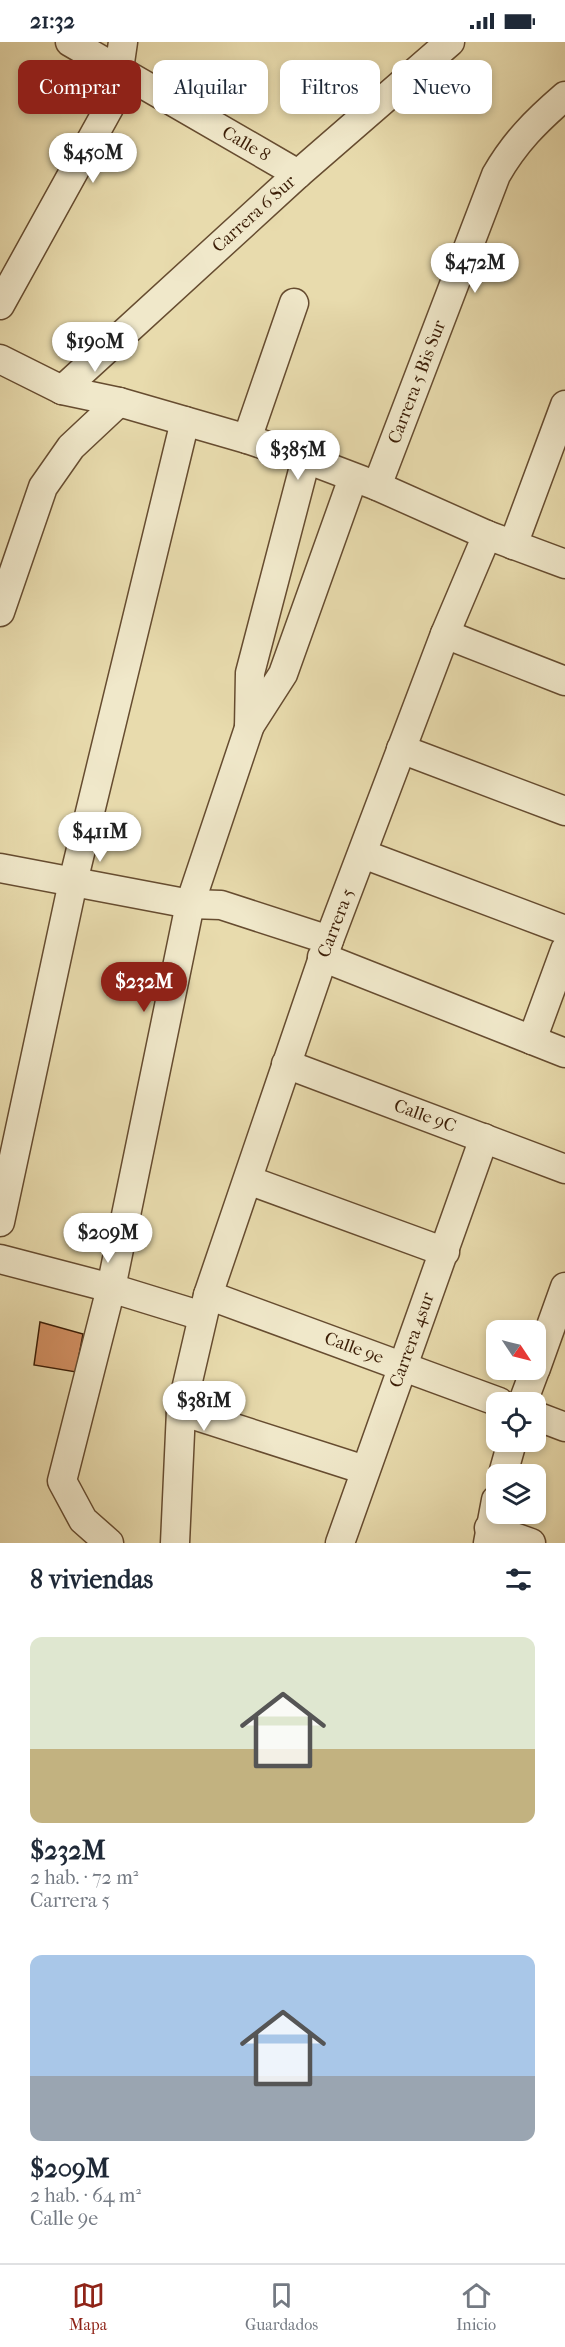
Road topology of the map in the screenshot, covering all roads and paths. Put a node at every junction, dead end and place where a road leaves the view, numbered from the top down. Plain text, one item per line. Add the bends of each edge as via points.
1 (70, 42) edge
2 (450, 42) edge
3 (121, 56) edge
4 (565, 96) edge
5 (298, 174) junction
6 (294, 303) dead end
7 (0, 305) edge
8 (0, 359) edge
9 (62, 390) junction
10 (119, 402) junction
11 (565, 405) edge
12 (185, 421) junction
13 (247, 439) junction
14 (306, 459) junction
15 (365, 482) junction
16 (487, 535) junction
17 (513, 545) junction
18 (565, 564) edge
19 (0, 612) edge
20 (445, 634) junction
21 (565, 681) edge
22 (249, 728) junction
23 (400, 748) junction
24 (565, 811) edge
25 (363, 854) junction
26 (0, 868) edge
27 (73, 882) junction
28 (190, 904) junction
29 (565, 930) edge
30 (326, 948) junction
31 (565, 950) edge
32 (532, 1040) junction
33 (565, 1053) edge
34 (286, 1064) junction
35 (484, 1138) junction
36 (565, 1169) edge
37 (248, 1180) junction
38 (0, 1222) edge
39 (445, 1252) junction
40 (0, 1259) edge
41 (111, 1288) junction
42 (564, 1292) edge
43 (205, 1306) junction
44 (546, 1340) edge
45 (402, 1366) junction
46 (486, 1397) edge
47 (182, 1411) junction
48 (546, 1420) edge
49 (565, 1427) edge
50 (364, 1470) junction
51 (488, 1536) edge
52 (182, 1541) edge
53 (109, 1543) edge
54 (340, 1543) edge
55 (531, 1543) edge

1 - 3 street, Calle 8
2 - 5 street, Carrera 6 Sur
3 - 5 street, Calle 8
3 - 7 street via 115,97
4 - 15 street, Carrera 5 Bis Sur via 530,127 496,175
5 - 9 street, Carrera 6 Sur
6 - 13 street
8 - 9 street
9 - 10 street
10 - 12 street
10 - 19 street via 71,447 43,487
11 - 17 street
12 - 13 street
12 - 27 street
13 - 14 street
14 - 15 street
14 - 22 street via 250,673
15 - 16 street
15 - 22 street, Carrera 5 Bis Sur via 283,674
16 - 17 street
16 - 20 street, Carrera 5
17 - 18 street
20 - 21 street
20 - 23 street, Carrera 5
22 - 28 street
23 - 24 street
23 - 25 street, Carrera 5
25 - 29 street
25 - 30 street, Carrera 5
26 - 27 street
27 - 28 street
27 - 38 street
28 - 30 street via 221,905
28 - 41 street
30 - 32 street
30 - 34 street, Carrera 5
31 - 32 street
32 - 33 street
34 - 35 street, Calle 9C
34 - 37 street, Carrera 5
35 - 36 street, Calle 9C
35 - 39 street, Carrera 4sur
37 - 39 street
37 - 43 street, Carrera 5
39 - 45 street, Carrera 4sur
40 - 41 street, Calle 9e
41 - 43 street, Calle 9e
41 - 53 street via 62,1481 83,1520
42 - 44 street
43 - 45 street, Calle 9e
43 - 47 street, Carrera 5
45 - 46 street, Calle 9e
45 - 50 street, Carrera 4sur
47 - 50 street
47 - 52 street, Carrera 5
48 - 49 street
50 - 54 street, Carrera 4sur
51 - 55 street

